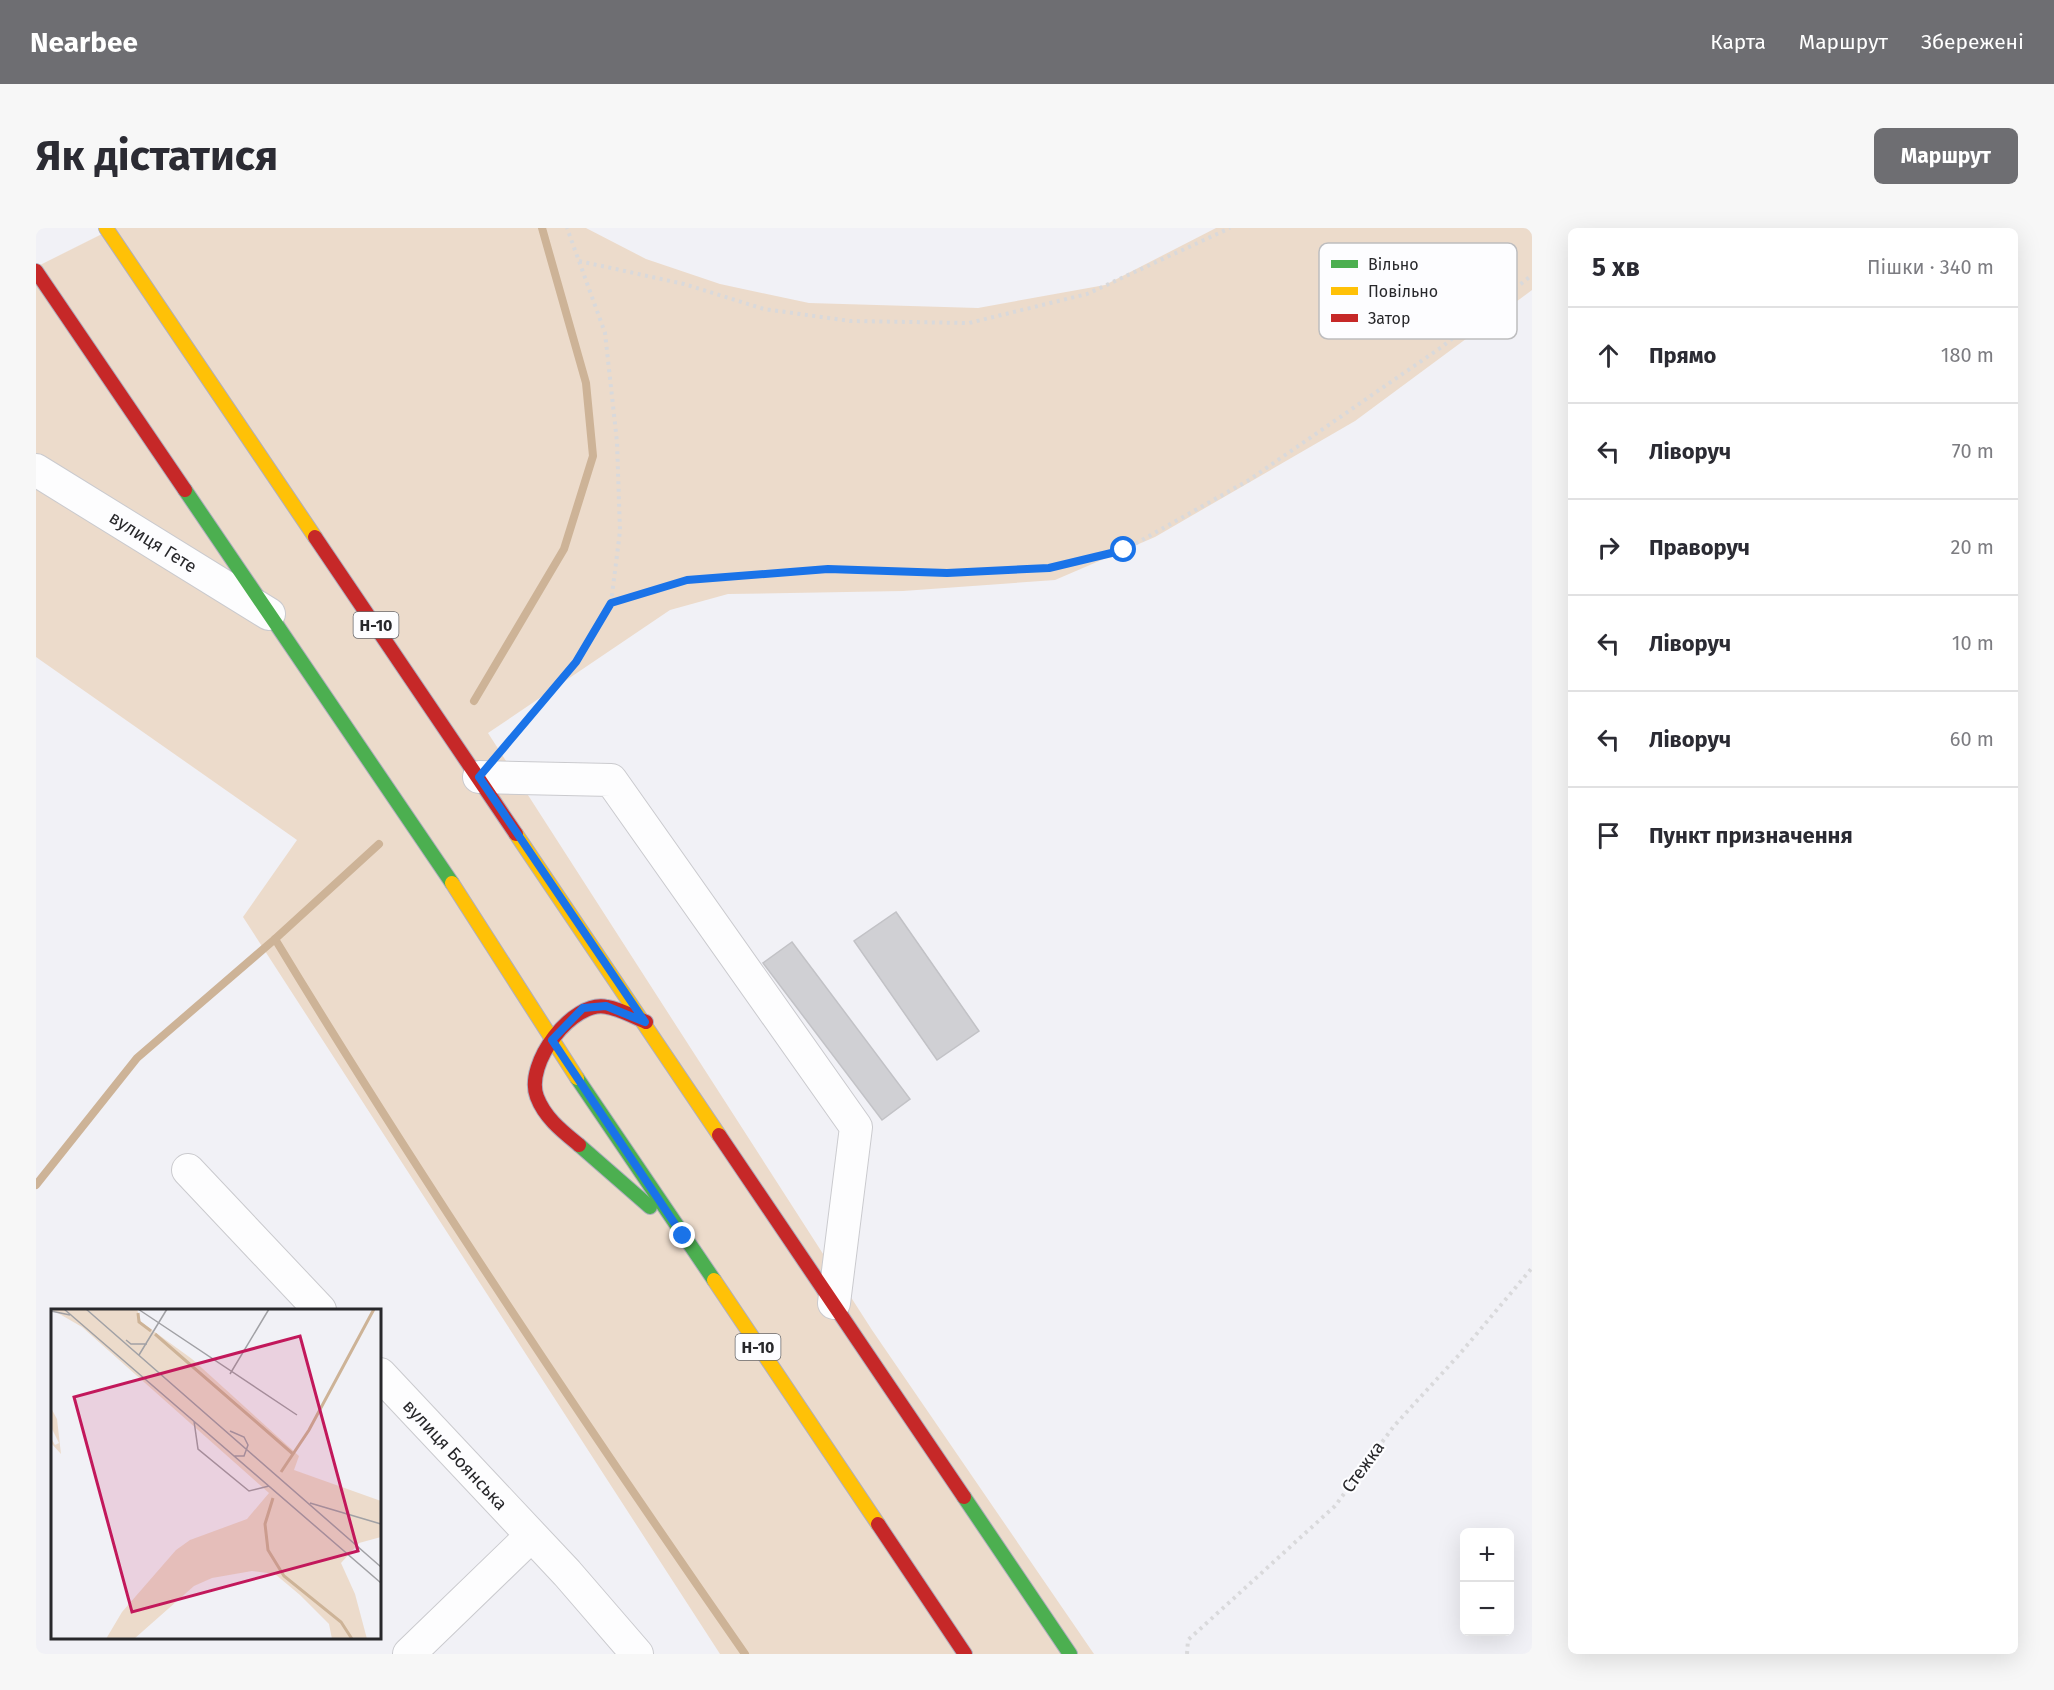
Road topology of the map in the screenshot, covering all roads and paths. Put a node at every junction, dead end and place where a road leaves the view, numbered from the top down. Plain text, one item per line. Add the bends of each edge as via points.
1 (106, 228) edge
2 (567, 228) edge
3 (1230, 228) edge
4 (579, 261) junction
5 (36, 271) edge
6 (1532, 275) edge
7 (1517, 287) edge
8 (1452, 339) edge
9 (36, 470) edge
10 (611, 603) junction
11 (269, 614) junction
12 (479, 777) junction
13 (645, 1022) junction
14 (552, 1040) junction
15 (188, 1170) dead end
16 (683, 1236) junction
17 (1532, 1268) edge
18 (834, 1303) junction
19 (318, 1309) edge
20 (381, 1375) edge
21 (531, 1536) junction
22 (409, 1654) edge
23 (637, 1654) edge
24 (965, 1654) edge
25 (1070, 1654) edge
26 (1187, 1654) edge

1 - 12 main road, Н-10
2 - 4 path
3 - 4 path via 1087,294 969,323 850,321 764,309 684,285
4 - 10 path via 605,333 618,442 620,531
5 - 11 main road, Н-10
6 - 7 path
8 - 10 path via 1249,480 1124,550 1049,568 947,573 828,569 687,580
9 - 11 street, вулиця Гете
10 - 12 path via 576,662
11 - 14 main road, Н-10 via 437,860
12 - 13 main road, Н-10
12 - 18 street via 611,780 856,1127
13 - 14 main road via 606,1006 583,1008
13 - 18 main road, Н-10
14 - 16 main road, Н-10
14 - 16 main road via 536,1067 536,1095 550,1121
15 - 19 street
16 - 24 main road, Н-10
17 - 26 path, Стежка via 1394,1426 1335,1506 1188,1640
18 - 25 main road, Н-10
20 - 21 street, вулиця Боянська
21 - 22 street
21 - 23 street, вулиця Боянська

